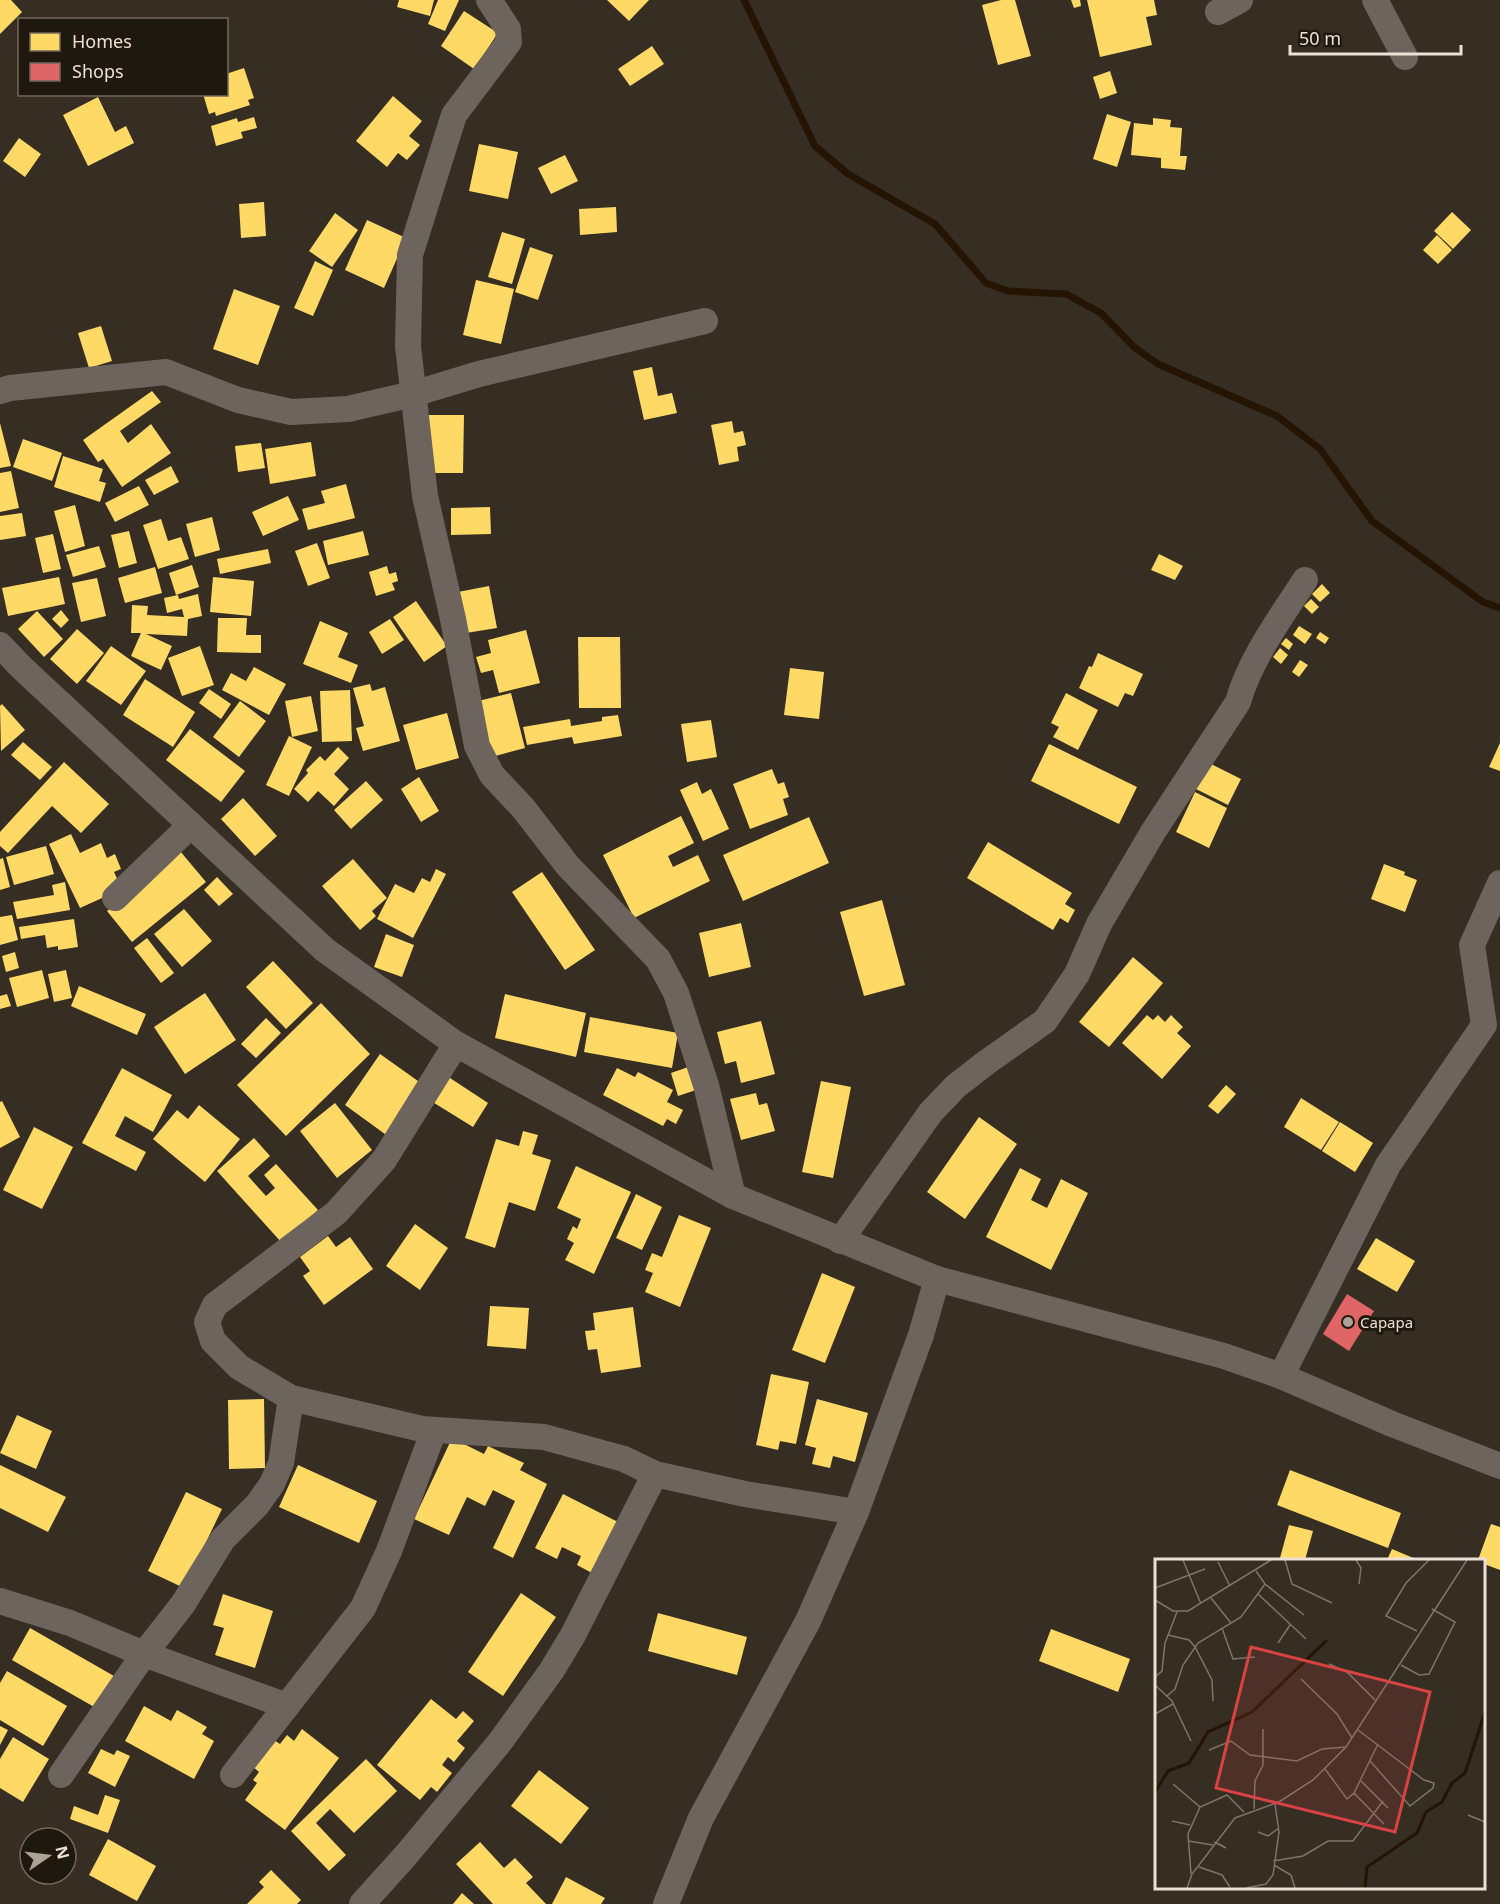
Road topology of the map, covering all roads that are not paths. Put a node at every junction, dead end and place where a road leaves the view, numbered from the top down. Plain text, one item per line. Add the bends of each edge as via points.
1 (489, 0) edge
2 (1240, 0) edge
3 (1375, 0) edge
4 (1218, 12) dead end
5 (1405, 57) dead end
6 (705, 321) dead end
7 (0, 391) edge
8 (413, 394) junction
9 (1305, 580) dead end
10 (0, 645) edge
11 (191, 825) junction
12 (1500, 883) edge
13 (115, 898) dead end
14 (456, 1044) junction
15 (734, 1196) junction
16 (840, 1240) junction
17 (937, 1279) junction
18 (1281, 1376) junction
19 (291, 1398) junction
20 (434, 1430) junction
21 (1500, 1466) edge
22 (655, 1474) junction
23 (856, 1512) junction
24 (0, 1600) edge
25 (144, 1654) junction
26 (286, 1706) junction
27 (61, 1775) dead end
28 (233, 1775) dead end
29 (362, 1904) edge
30 (666, 1904) edge

1 - 8 street via 508,29 509,42 454,115 410,255 408,346
2 - 4 street
3 - 5 street
6 - 8 street via 479,374
7 - 8 street via 166,372 238,400 291,412 348,409
8 - 15 street via 425,496 477,746 492,775 568,866 658,959 676,993 706,1085
9 - 16 street via 1244,683 1238,702 1153,832 1099,924 1077,974 1045,1021 964,1080 931,1112
10 - 11 street
11 - 13 street
11 - 14 street via 325,950
12 - 18 street via 1472,945 1484,1025 1388,1165
14 - 15 street
14 - 19 street via 384,1160 336,1213 215,1305 207,1322 213,1341 239,1367
15 - 16 street
16 - 17 street
17 - 18 street via 1224,1356
17 - 23 street via 921,1335
18 - 21 street
19 - 20 street
19 - 25 street via 281,1463 272,1484 223,1539 183,1604
20 - 22 street via 544,1437 624,1459
20 - 26 street via 389,1551 363,1608
22 - 23 street
22 - 29 street via 552,1670 500,1742
23 - 30 street via 808,1621 701,1818
24 - 25 street via 70,1623
25 - 26 street
25 - 27 street
26 - 28 street

